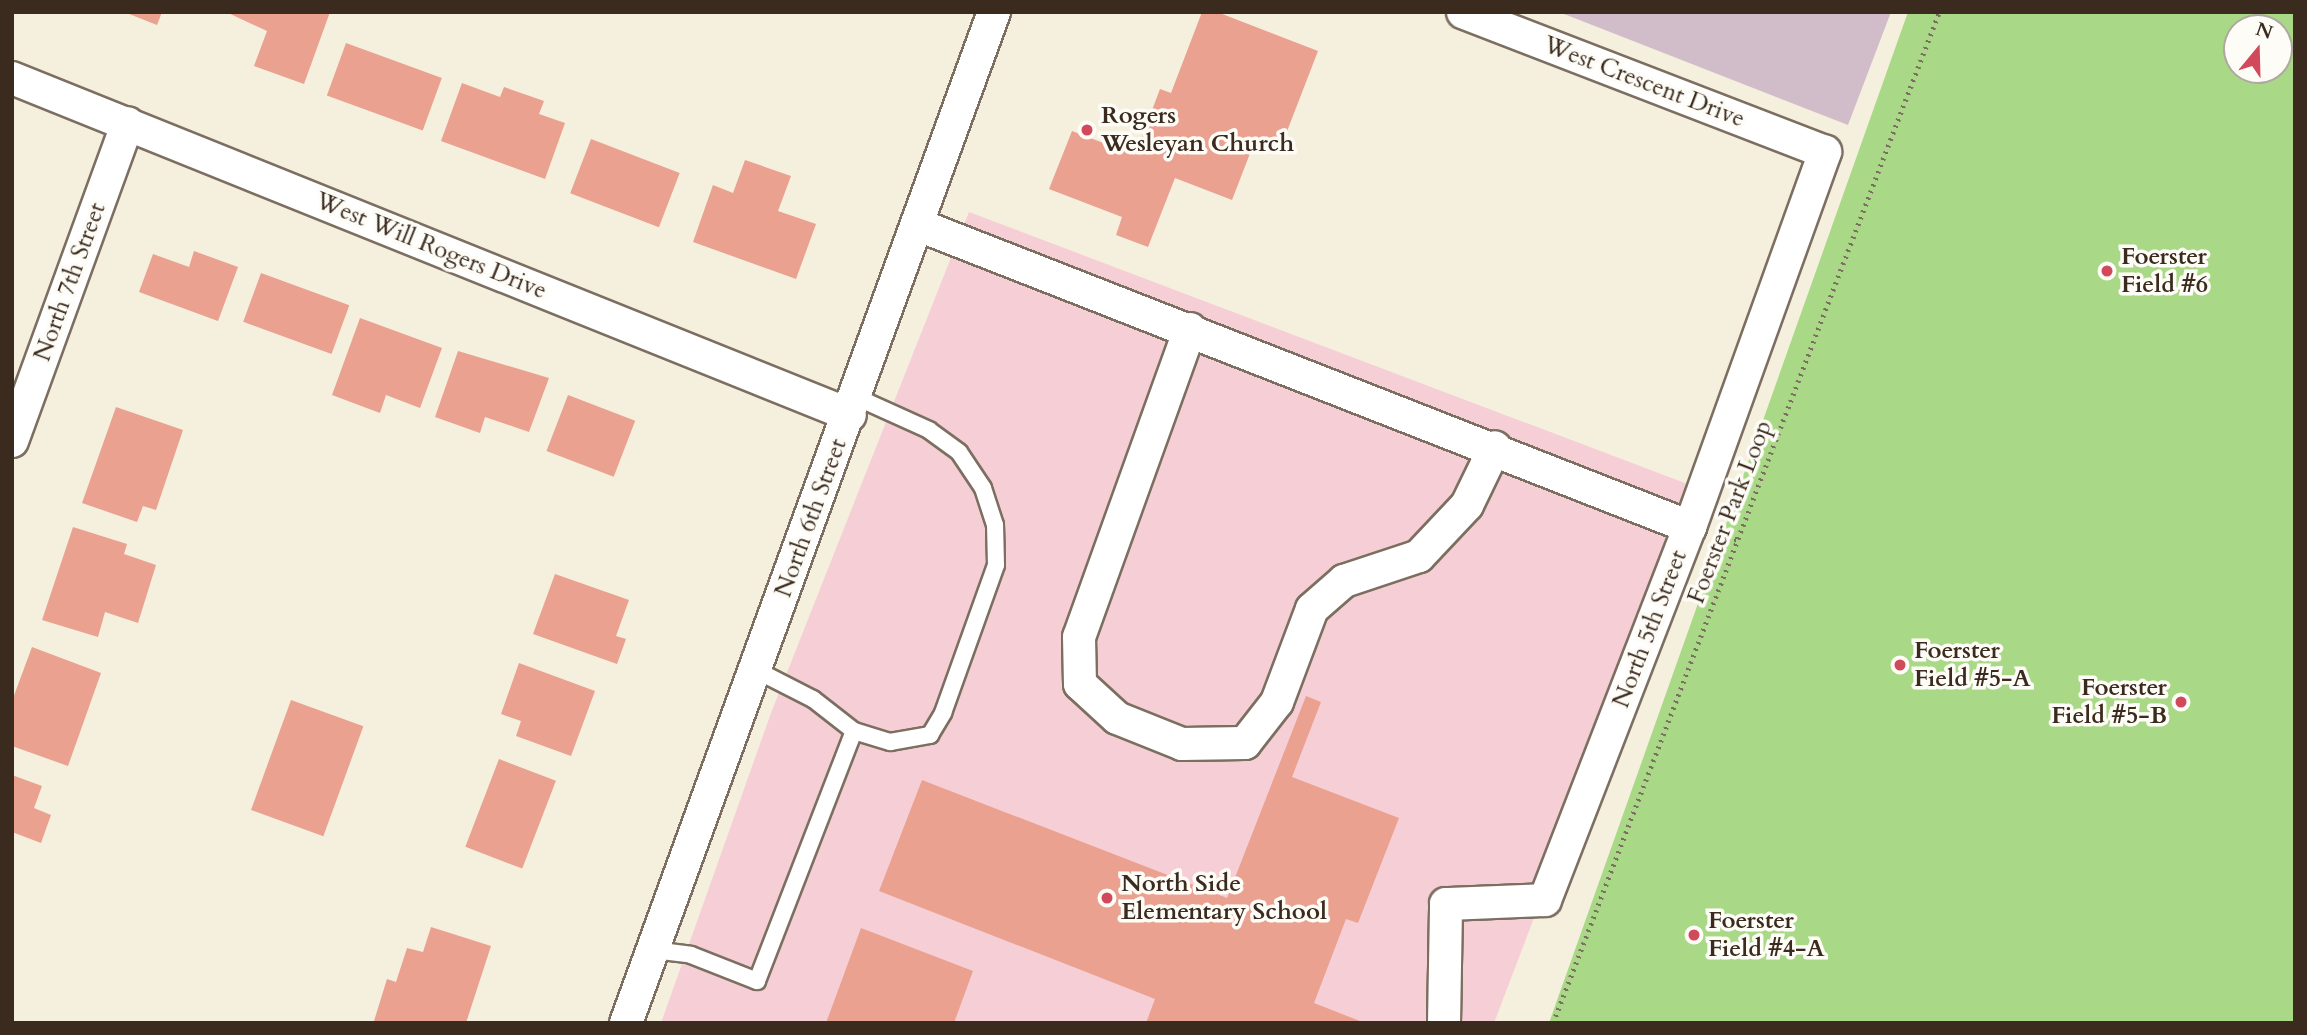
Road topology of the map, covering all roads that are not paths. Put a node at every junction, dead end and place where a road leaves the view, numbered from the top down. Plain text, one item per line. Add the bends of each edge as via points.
1 (994, 12) edge
2 (1463, 12) edge
3 (12, 78) edge
4 (128, 123) junction
5 (1825, 152) joint
6 (921, 226) junction
7 (1190, 329) junction
8 (853, 406) junction
9 (12, 441) edge
10 (1495, 447) junction
11 (1690, 527) junction
12 (756, 670) junction
13 (854, 731) junction
14 (653, 950) junction
15 (626, 1023) edge
16 (1444, 1023) edge

1 - 6 street, North 6th Street
2 - 5 street, West Crescent Drive
3 - 4 street, West Will Rogers Drive
4 - 8 street, West Will Rogers Drive
4 - 9 street, North 7th Street
5 - 11 street, North 5th Street
6 - 7 street
6 - 8 street, North 6th Street
7 - 10 street
7 - 10 street via 1079,637 1080,684 1117,718 1182,744 1245,743 1277,702 1312,609 1345,581 1419,556 1467,505
8 - 12 street, North 6th Street
8 - 13 lane via 929,430 959,452 983,488 995,525 996,565 930,735 890,742
10 - 11 street
11 - 16 street, North 5th Street via 1545,900 1446,904
12 - 13 lane via 813,699
12 - 14 street, North 6th Street
13 - 14 lane via 757,981 691,955
14 - 15 street, North 6th Street

